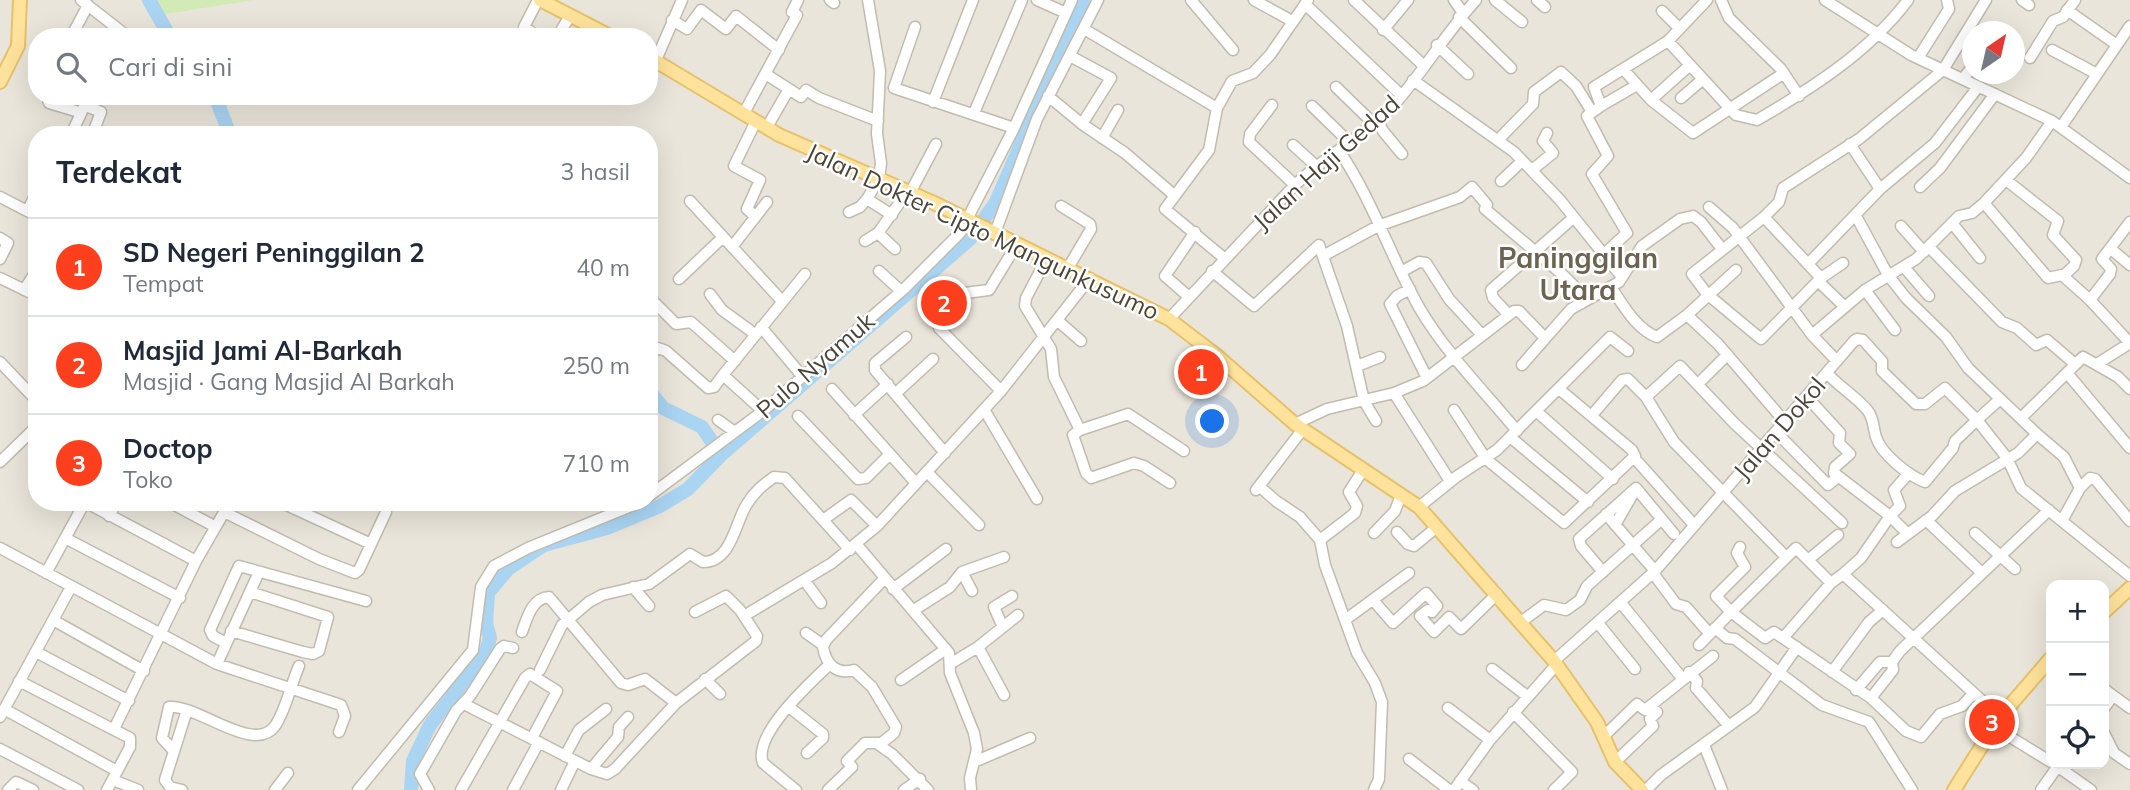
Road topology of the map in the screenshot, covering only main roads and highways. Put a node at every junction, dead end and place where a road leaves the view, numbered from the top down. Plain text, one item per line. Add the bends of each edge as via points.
1 (20, 0) edge
2 (539, 0) edge
3 (594, 28) edge
4 (658, 61) edge
5 (1, 80) edge
6 (2128, 594) edge
7 (2109, 608) edge
8 (2046, 664) edge
9 (1644, 790) edge
10 (1954, 790) edge

1 - 5 main road via 18,46
2 - 3 main road
4 - 9 main road, Jalan Dokter Cipto Mangunkusumo via 761,124 1169,319 1299,427 1419,507 1579,692 1615,762
6 - 7 main road
8 - 10 main road via 1997,722

